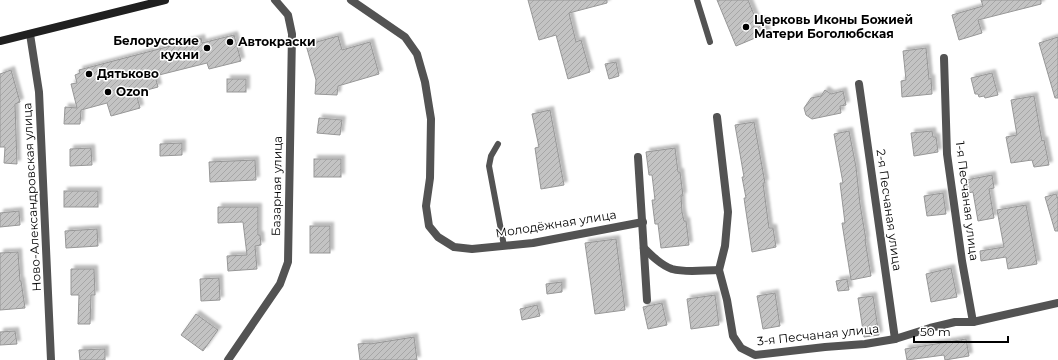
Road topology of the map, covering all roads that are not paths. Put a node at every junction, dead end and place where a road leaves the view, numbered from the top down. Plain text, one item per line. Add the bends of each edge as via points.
1 (164, 0) edge
2 (275, 0) edge
3 (351, 0) edge
4 (697, 0) edge
5 (140, 3) edge
6 (30, 34) junction
7 (0, 41) edge
8 (710, 42) dead end
9 (944, 58) dead end
10 (859, 84) dead end
11 (717, 117) dead end
12 (498, 144) dead end
13 (638, 157) dead end
14 (643, 222) junction
15 (504, 246) junction
16 (644, 248) junction
17 (719, 270) junction
18 (647, 300) dead end
19 (1058, 303) edge
20 (973, 322) junction
21 (895, 338) junction
22 (51, 360) edge
23 (228, 360) edge

1 - 5 main road
2 - 23 street, Базарная улица via 288,15 292,34 288,262 280,284
3 - 15 street, Молодёжная улица via 405,37 417,54 431,119 430,178 426,206 429,226 438,237 454,247
4 - 8 lane
5 - 6 main road
6 - 7 main road
6 - 22 street, Ново-Александровская улица via 39,92
9 - 20 street, 1-я Песчаная улица via 947,154
10 - 21 street, 2-я Песчаная улица
11 - 17 street, 3-я Песчаная улица via 728,212 725,246
12 - 15 lane via 489,166
13 - 14 street
14 - 15 street, Молодёжная улица
14 - 16 street
16 - 17 street via 657,261 672,269
16 - 18 street
17 - 21 street, 3-я Песчаная улица via 733,336 741,348 755,355 865,344
19 - 20 street, 3-я Песчаная улица
20 - 21 street, 3-я Песчаная улица via 955,322

